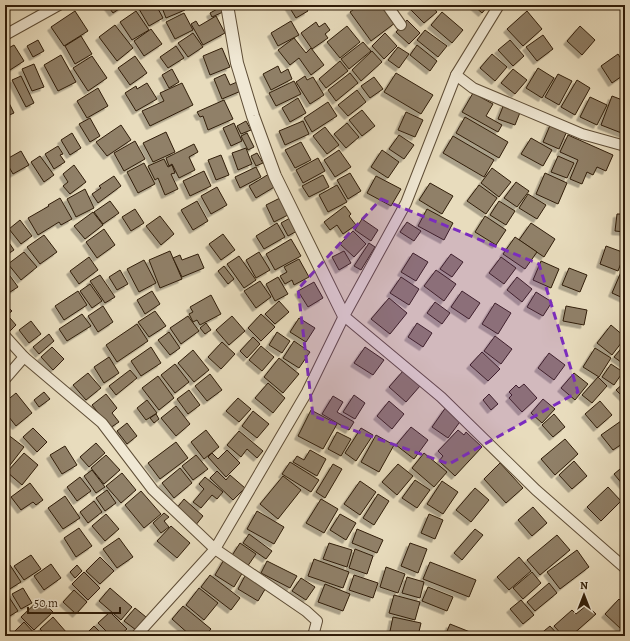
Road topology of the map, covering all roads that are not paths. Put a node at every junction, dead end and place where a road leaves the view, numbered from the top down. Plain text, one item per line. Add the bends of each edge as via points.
1 (59, 5) edge
2 (227, 5) edge
3 (387, 5) edge
4 (499, 5) edge
5 (401, 25) dead end
6 (5, 35) edge
7 (456, 75) junction
8 (625, 146) edge
9 (344, 316) junction
10 (5, 336) edge
11 (24, 357) junction
12 (5, 379) edge
13 (215, 549) junction
14 (625, 568) edge
15 (136, 636) edge
16 (312, 636) edge

1 - 6 street
2 - 9 street via 237,63 275,176
3 - 5 street
4 - 7 street
7 - 8 street via 473,88 582,134
7 - 9 street via 406,203
9 - 13 street via 307,392
9 - 14 street via 441,397 536,490
10 - 11 street
11 - 12 street
11 - 13 street via 102,423 153,490
13 - 15 street
13 - 16 street via 306,611 317,621

